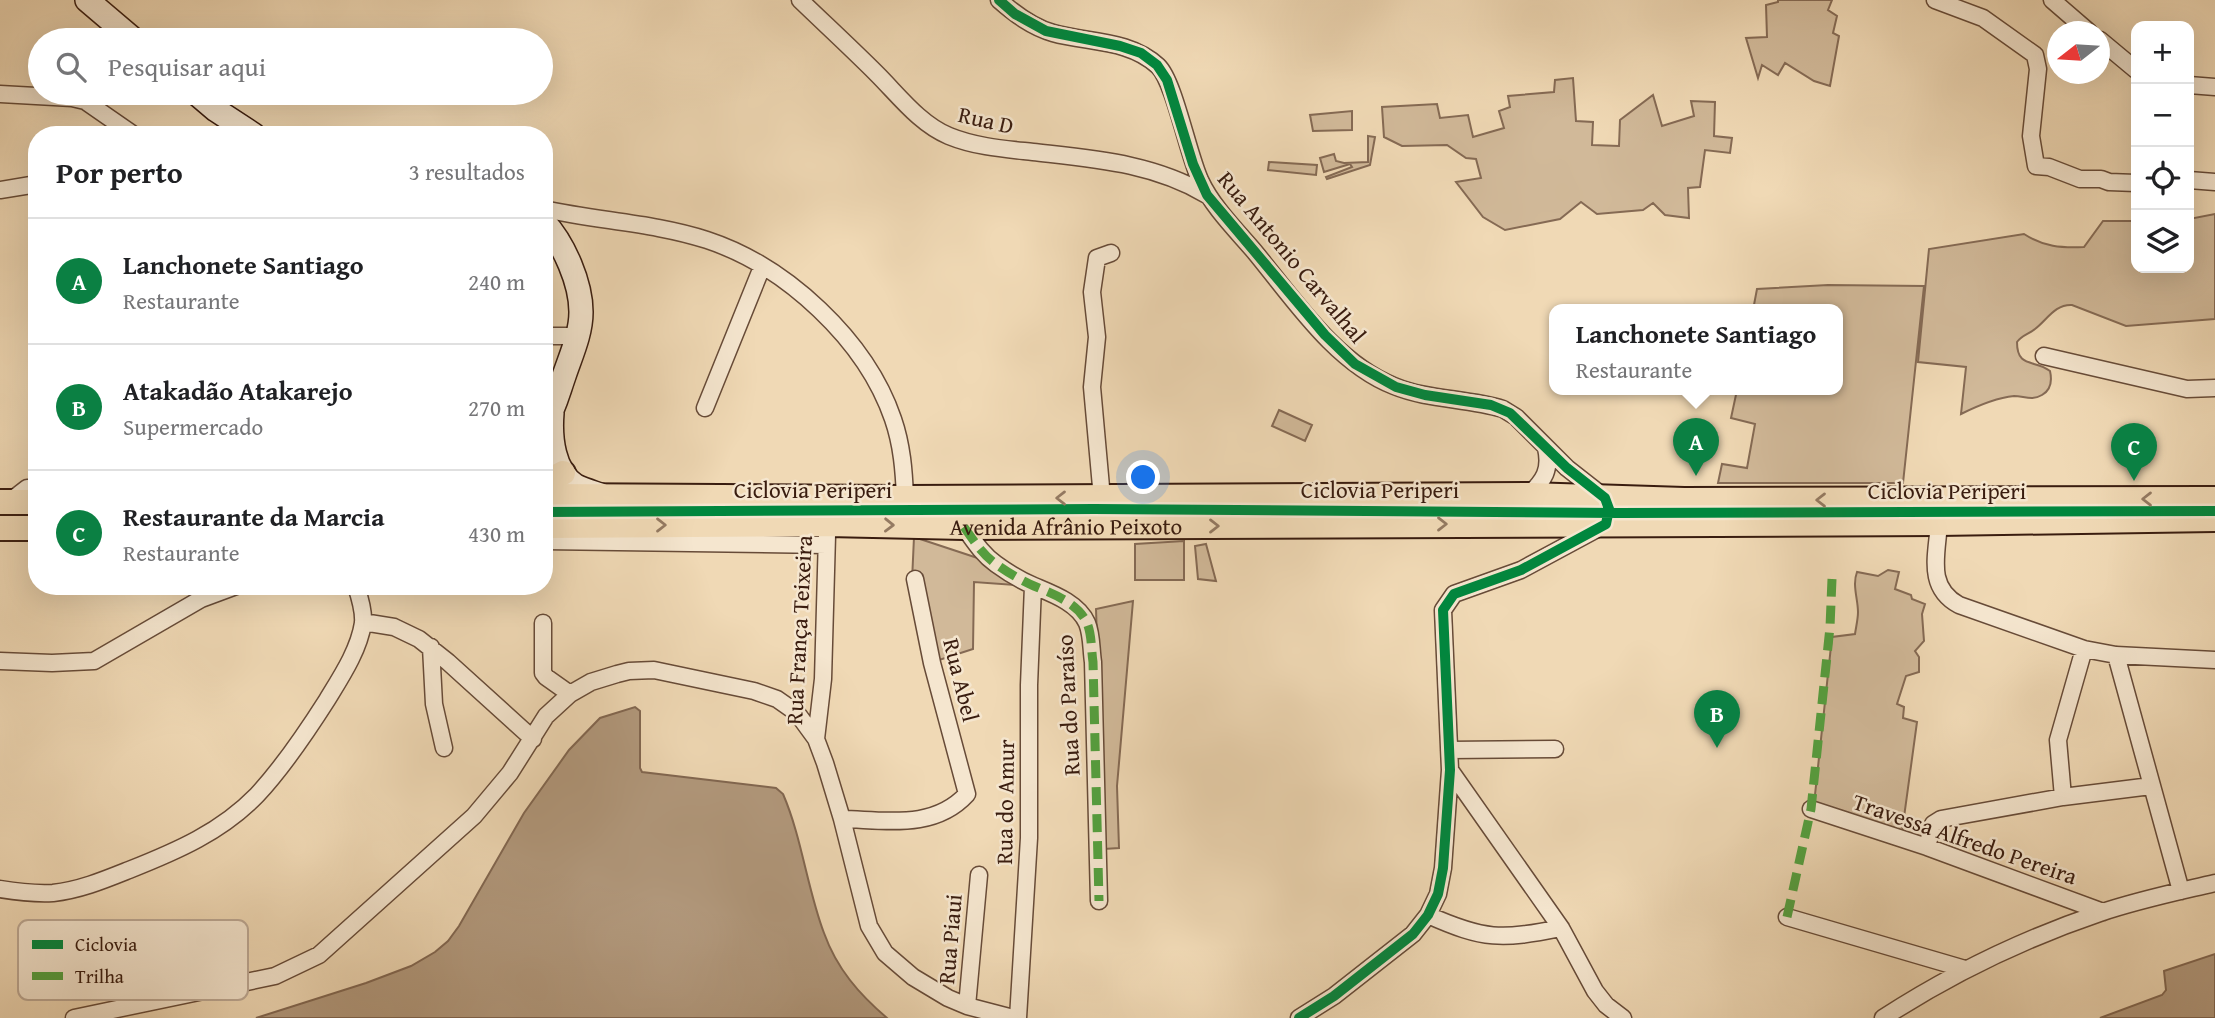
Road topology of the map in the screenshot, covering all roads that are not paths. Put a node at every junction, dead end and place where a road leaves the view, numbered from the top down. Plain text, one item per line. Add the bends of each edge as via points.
1 (87, 0) edge
2 (800, 0) edge
3 (999, 0) edge
4 (1935, 0) edge
5 (2052, 0) edge
6 (2076, 21) edge
7 (120, 28) edge
8 (2110, 49) edge
9 (2131, 66) edge
10 (2194, 85) edge
11 (2215, 87) edge
12 (0, 94) edge
13 (28, 96) edge
14 (91, 105) edge
15 (210, 105) edge
16 (122, 126) edge
17 (240, 126) edge
18 (2194, 180) edge
19 (2215, 182) edge
20 (2131, 183) edge
21 (28, 185) edge
22 (0, 190) edge
23 (1207, 195) junction
24 (553, 211) edge
25 (553, 237) edge
26 (1111, 253) dead end
27 (762, 267) junction
28 (553, 336) edge
29 (578, 336) junction
30 (2044, 356) dead end
31 (2215, 388) edge
32 (553, 406) edge
33 (705, 408) dead end
34 (553, 444) edge
35 (1546, 448) junction
36 (554, 478) edge
37 (28, 488) edge
38 (1529, 495) junction
39 (553, 496) edge
40 (604, 496) junction
41 (905, 498) junction
42 (1102, 498) junction
43 (1605, 498) junction
44 (2215, 499) edge
45 (4, 502) edge
46 (28, 502) edge
47 (2215, 519) edge
48 (1939, 523) junction
49 (1606, 524) junction
50 (553, 526) edge
51 (964, 527) junction
52 (0, 528) edge
53 (28, 528) edge
54 (827, 534) junction
55 (553, 541) edge
56 (915, 579) dead end
57 (1033, 586) junction
58 (212, 595) edge
59 (359, 595) edge
60 (363, 622) junction
61 (543, 623) dead end
62 (431, 647) junction
63 (2084, 649) junction
64 (2116, 655) junction
65 (2215, 660) edge
66 (0, 661) edge
67 (569, 694) junction
68 (816, 738) junction
69 (533, 739) junction
70 (444, 748) dead end
71 (1555, 749) dead end
72 (1450, 750) junction
73 (1450, 770) junction
74 (2151, 786) junction
75 (2063, 797) junction
76 (1811, 809) dead end
77 (842, 820) junction
78 (1927, 847) junction
79 (979, 875) dead end
80 (2215, 883) edge
81 (0, 889) edge
82 (2182, 891) junction
83 (1099, 901) dead end
84 (2103, 912) junction
85 (1428, 915) junction
86 (1787, 917) dead end
87 (1561, 928) junction
88 (1965, 969) junction
89 (248, 982) edge
90 (160, 1000) edge
91 (967, 1006) junction
92 (1604, 1012) edge
93 (74, 1018) edge
94 (1013, 1018) edge
95 (1018, 1018) edge
96 (1299, 1018) edge
97 (1623, 1018) edge
98 (1883, 1018) edge

1 - 7 main road
2 - 23 street, Rua D via 922,119 946,135 994,148 1134,166 1172,177
3 - 23 street, Rua Antonio Carvalhal via 1046,31 1120,46 1157,65 1167,80
4 - 20 street via 1983,18 2035,55 2038,69 2031,136 2036,166 2080,180
5 - 6 street
8 - 9 street
10 - 11 street
12 - 13 street
14 - 16 street
15 - 17 main road
18 - 19 street
21 - 22 street
23 - 35 street, Rua Antonio Carvalhal via 1307,316 1355,364 1396,387 1503,409
24 - 27 street via 706,240
25 - 29 main road via 579,292
26 - 42 street via 1097,258 1092,292 1097,337 1093,387
27 - 33 street
27 - 41 street via 802,294 838,328 873,376 894,421 903,458
28 - 29 street
29 - 32 main road
30 - 31 street via 2187,389
34 - 36 main road
35 - 38 street via 1547,470
35 - 43 street, Rua Antonio Carvalhal
36 - 40 main road
37 - 45 street
38 - 42 main road, Avenida Afrânio Peixoto
38 - 43 main road, Avenida Afrânio Peixoto
39 - 40 main road, Avenida Afrânio Peixoto
40 - 41 main road, Avenida Afrânio Peixoto
42 -> 41 main road, Avenida Afrânio Peixoto
44 -> 43 main road, Avenida Afrânio Peixoto
43 - 49 street via 1609,509
45 - 46 main road
47 - 48 main road, Avenida Afrânio Peixoto
48 - 49 main road, Avenida Afrânio Peixoto
48 - 63 street via 1936,578 1944,594 1959,605
51 -> 49 main road, Avenida Afrânio Peixoto
49 - 72 street via 1521,570 1454,594 1448,601 1443,610
50 -> 54 main road, Avenida Afrânio Peixoto
54 -> 51 main road, Avenida Afrânio Peixoto
51 - 57 street, Rua do Paraíso via 996,565
52 - 53 main road
54 - 55 street
54 - 68 street, Rua França Teixeira via 823,679
56 - 77 street, Rua Abel via 932,663 968,790 965,797 926,819
57 - 83 street, Rua do Paraíso via 1070,604 1087,623 1090,634
57 - 95 street, Rua do Amur via 1029,838
58 - 66 street via 94,661
59 - 60 street
60 - 62 street via 401,630
60 - 81 street via 357,644 306,733 256,796 221,825 184,848 88,886 54,893
61 - 67 street via 543,673
62 - 69 street
62 - 70 street via 434,704
63 - 64 street
63 - 75 street via 2058,740
64 - 65 street
64 - 74 street
67 - 68 street via 617,674 654,670 777,699 797,713
67 - 69 street via 546,716
68 - 77 street
69 - 89 street via 474,816 347,932 318,955 275,976
71 - 72 street
72 - 73 street
73 - 85 street via 1443,868
73 - 87 street
74 - 75 street
74 - 82 street
75 - 78 street via 1941,819 1933,824
76 - 78 street, Travessa Alfredo Pereira
77 - 91 street via 876,940 913,977
78 - 84 street, Travessa Alfredo Pereira
79 - 91 street, Rua Piaui
80 - 82 street, Travessa Alfredo Pereira
82 - 84 street, Travessa Alfredo Pereira
84 - 88 street, Travessa Alfredo Pereira
85 - 87 street via 1497,937
85 - 96 street via 1379,962
86 - 88 street
87 - 92 street
88 - 98 street, Travessa Alfredo Pereira
90 - 93 street
91 - 94 street
92 - 97 street

